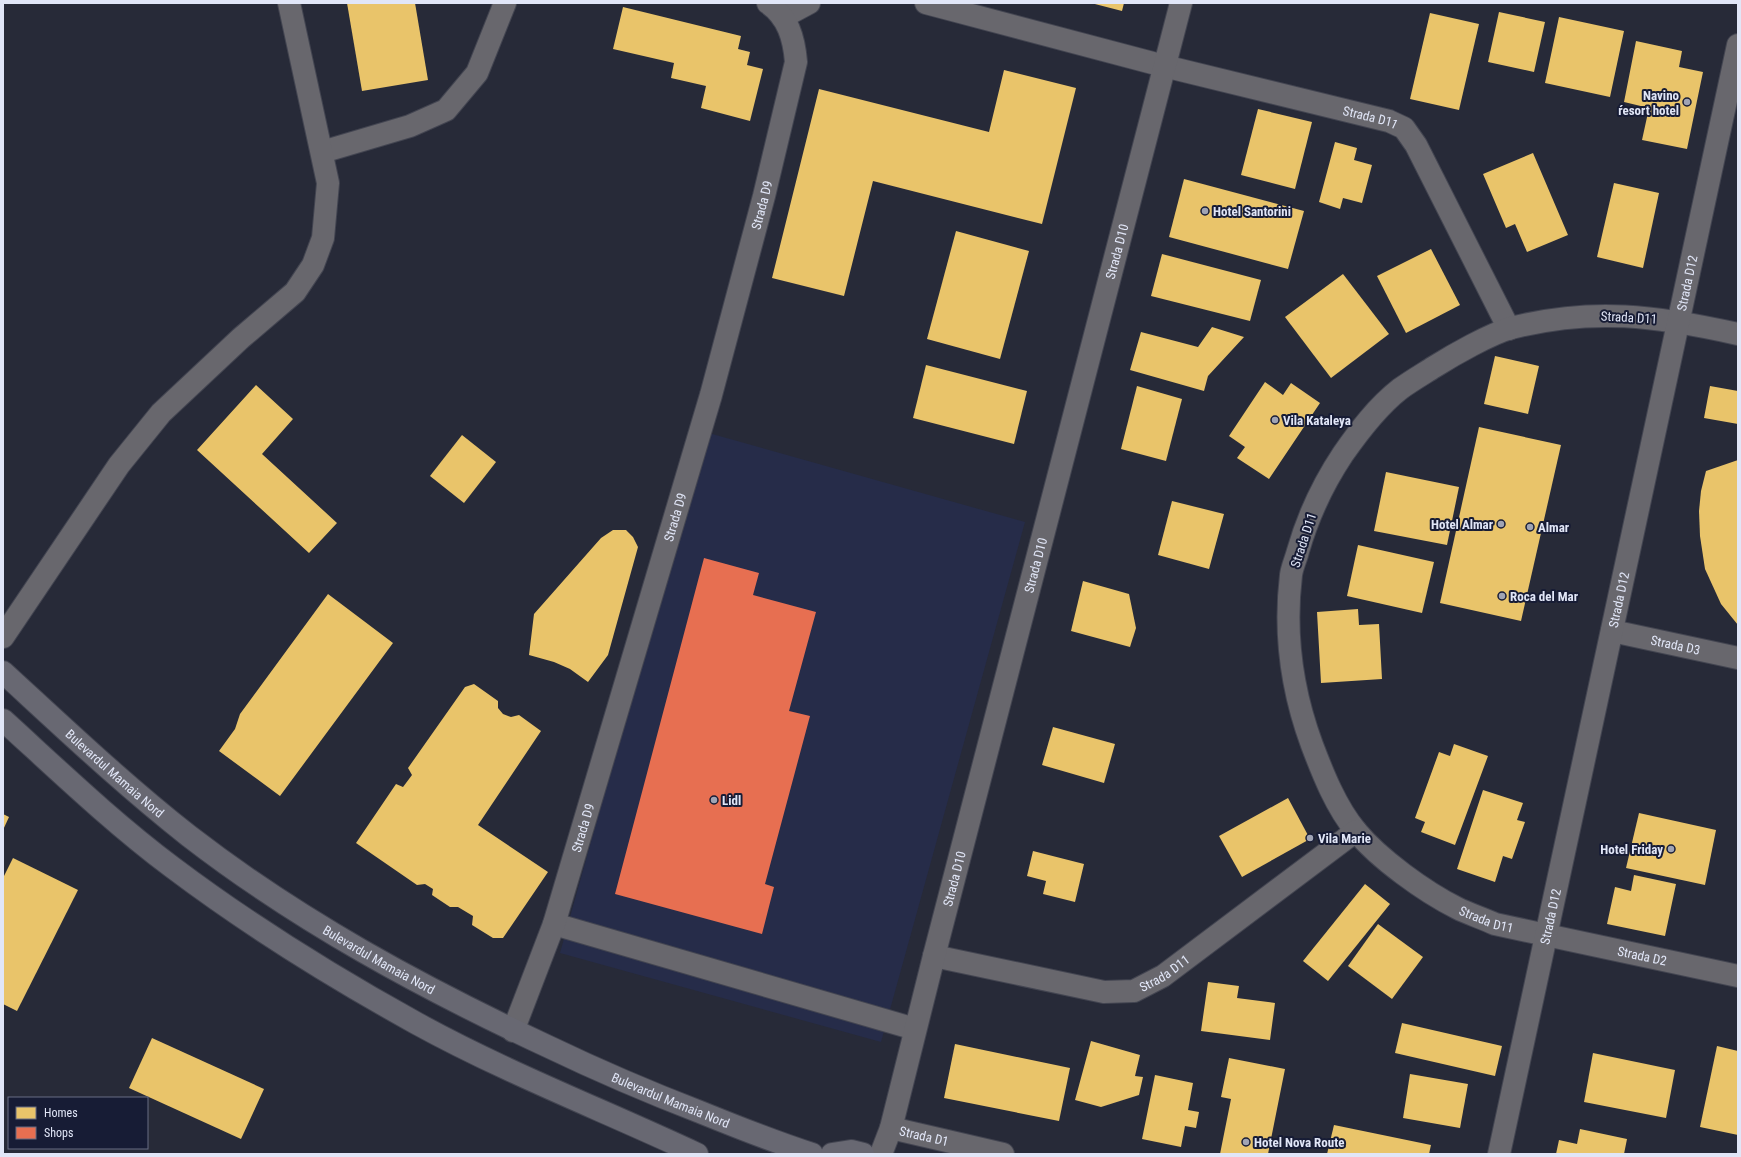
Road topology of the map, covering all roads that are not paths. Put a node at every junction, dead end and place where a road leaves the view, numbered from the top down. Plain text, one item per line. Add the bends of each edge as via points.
1 (289, 3) edge
2 (505, 3) edge
3 (809, 3) edge
4 (926, 3) edge
5 (1181, 3) edge
6 (775, 10) edge
7 (1738, 45) edge
8 (1164, 66) junction
9 (322, 152) junction
10 (1679, 321) junction
11 (1509, 329) junction
12 (1738, 334) edge
13 (1612, 631) junction
14 (3, 637) edge
15 (1738, 658) edge
16 (3, 672) edge
17 (3, 720) edge
18 (1356, 831) junction
19 (554, 924) junction
20 (1547, 935) junction
21 (934, 956) junction
22 (1738, 976) edge
23 (915, 1029) junction
24 (513, 1031) junction
25 (891, 1128) junction
26 (697, 1154) edge
27 (812, 1154) edge
28 (832, 1154) edge
29 (863, 1154) edge
30 (881, 1154) edge
31 (1003, 1154) edge
32 (1499, 1154) edge

1 - 9 street
2 - 9 street via 477,73 446,110 410,126
3 - 6 street
4 - 8 street, Strada D11
5 - 8 street, Strada D10
6 - 19 street, Strada D9 via 794,41 796,62 764,196 709,402
7 - 10 street, Strada D12
8 - 11 street, Strada D11 via 1389,121 1404,128 1416,145
8 - 21 street, Strada D10
9 - 14 street via 328,183 323,238 313,265 295,292 161,412 119,465
10 - 11 street, Strada D11 via 1594,315 1563,318
10 - 12 street, Strada D11
10 - 13 street, Strada D12
11 - 18 street, Strada D11 via 1452,355 1399,390 1362,426 1333,470 1308,518 1292,574 1289,635 1293,677 1304,724 1320,765 1337,801
13 - 15 street, Strada D3
13 - 20 street, Strada D12
16 - 24 main road, Bulevardul Mamaia Nord via 133,791 191,837 268,892 434,992
17 - 26 main road via 111,819 171,866 250,923 328,972 505,1068
18 - 20 street, Strada D11 via 1390,863 1457,908 1495,924
18 - 21 street, Strada D11 via 1163,976 1134,991 1104,992
19 - 23 street
19 - 24 street, Strada D9
20 - 22 street, Strada D2
20 - 32 street, Strada D12
21 - 23 street, Strada D10
23 - 25 street, Strada D10
24 - 27 main road, Bulevardul Mamaia Nord via 610,1076 776,1143
25 - 30 street, Strada D10
25 - 31 street, Strada D1
28 - 29 main road via 851,1151

